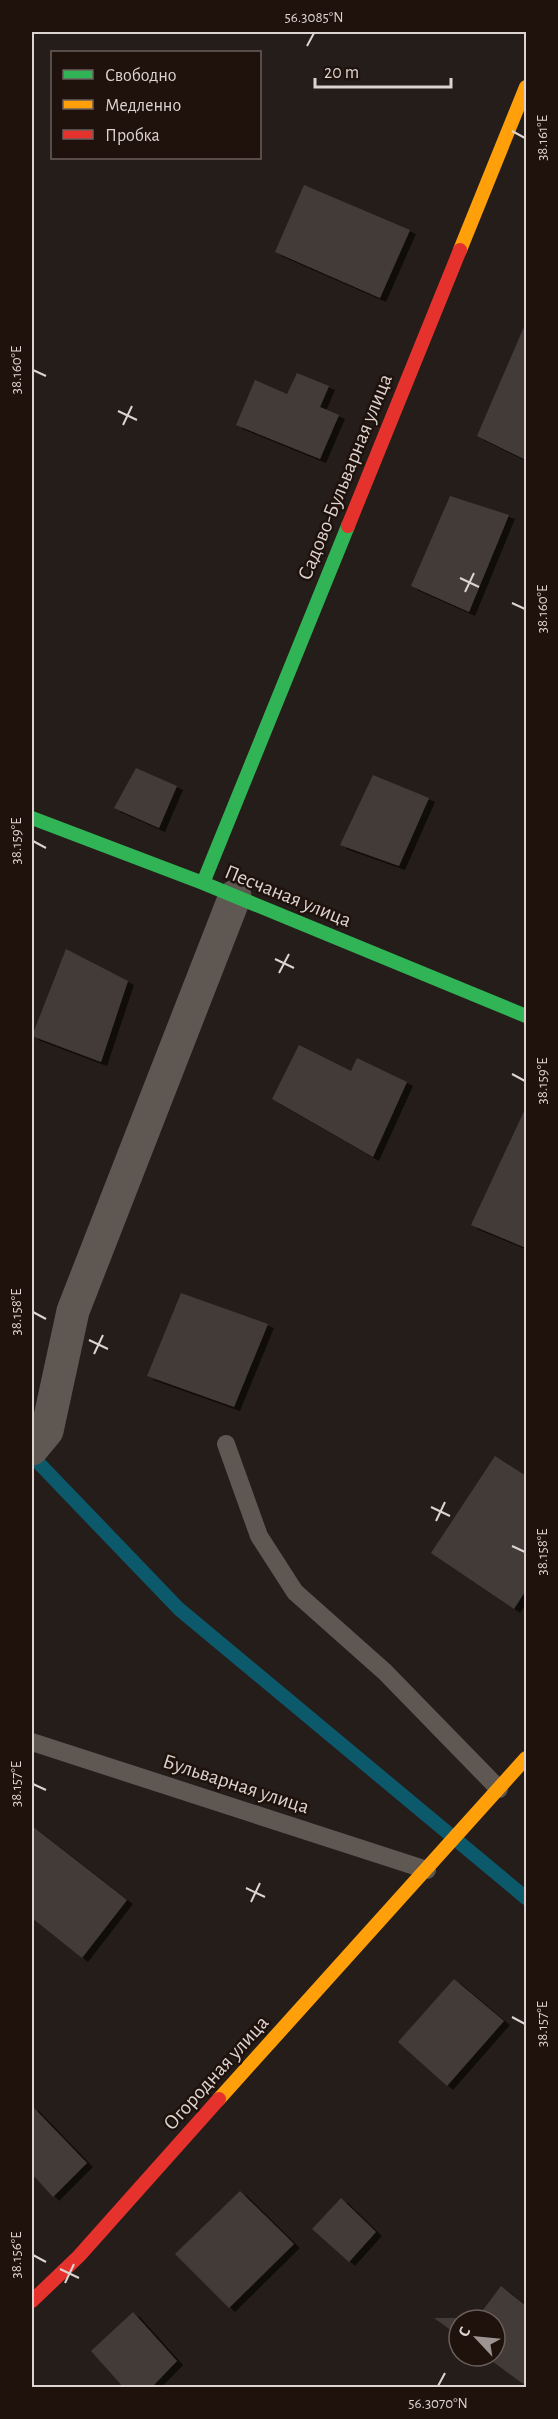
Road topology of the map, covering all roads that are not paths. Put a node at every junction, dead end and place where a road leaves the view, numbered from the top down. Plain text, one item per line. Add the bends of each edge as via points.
1 (526, 87) edge
2 (32, 818) edge
3 (203, 883) junction
4 (235, 896) junction
5 (526, 1016) edge
6 (39, 1440) edge
7 (226, 1444) dead end
8 (32, 1742) edge
9 (526, 1758) edge
10 (499, 1789) junction
11 (427, 1870) junction
12 (32, 2301) edge

1 - 3 street, Садово-Бульварная улица
2 - 3 street, Песчаная улица
3 - 4 street, Песчаная улица
4 - 5 street, Песчаная улица
4 - 6 street via 73,1311
7 - 10 lane via 259,1536 296,1592 385,1672
8 - 11 lane, Бульварная улица
9 - 10 street, Огородная улица
10 - 11 street, Огородная улица
11 - 12 street, Огородная улица via 79,2256

